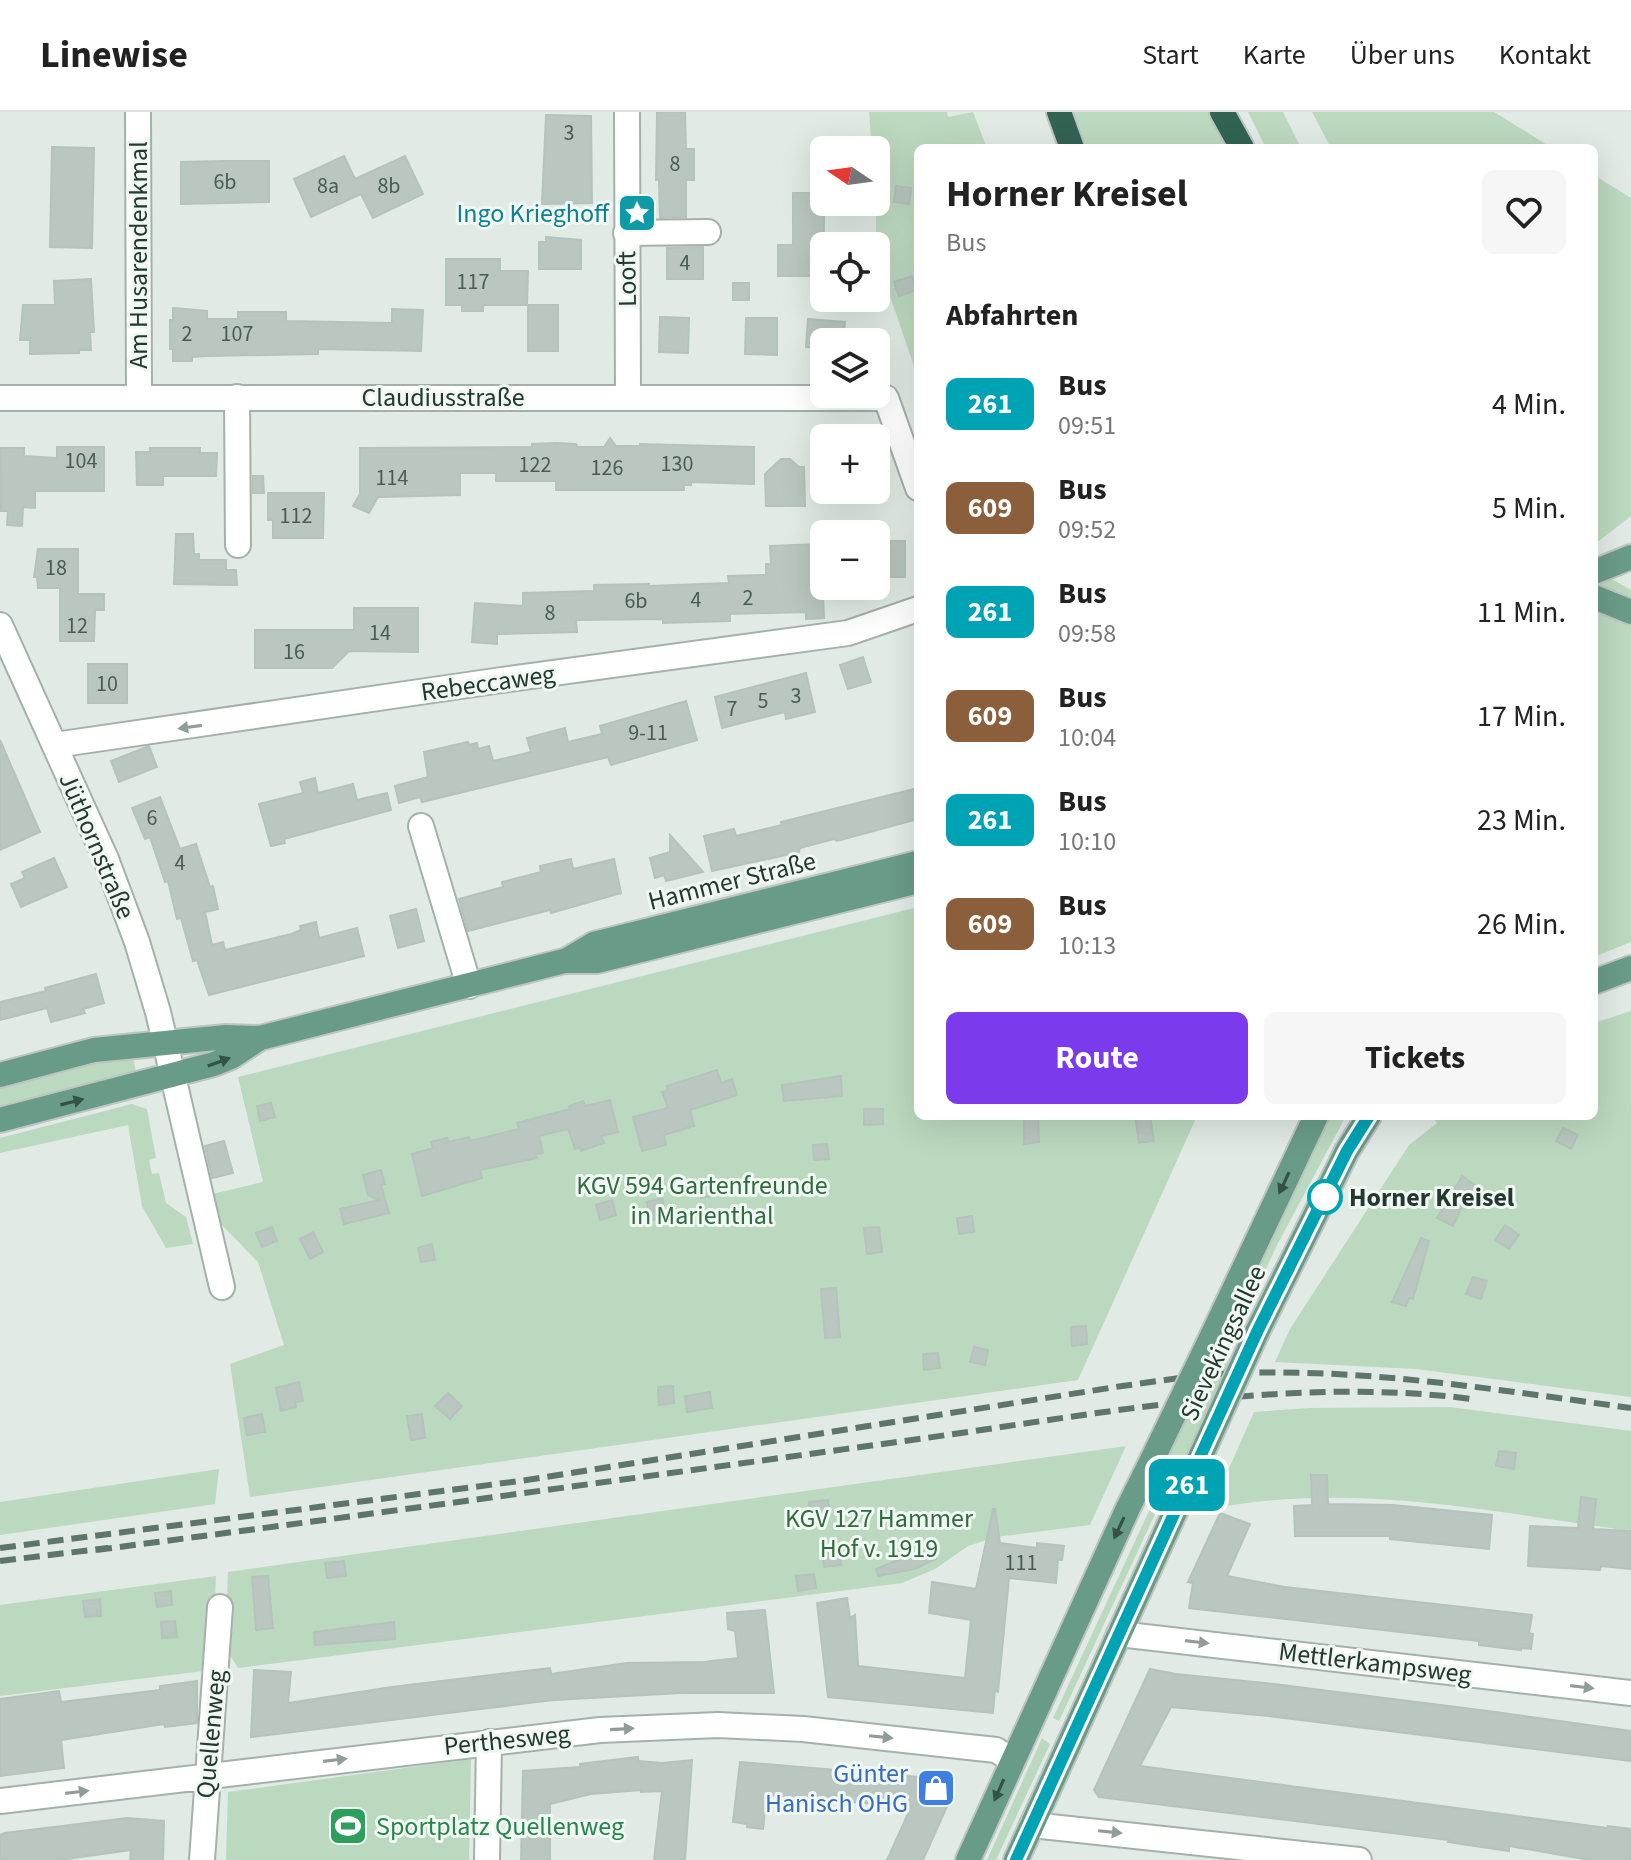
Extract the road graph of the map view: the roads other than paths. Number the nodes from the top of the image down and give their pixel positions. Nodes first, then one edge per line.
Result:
1 (138, 112) edge
2 (627, 112) edge
3 (1059, 112) edge
4 (1222, 112) edge
5 (1071, 144) edge
6 (1240, 144) edge
7 (708, 232) dead end
8 (626, 233) junction
9 (237, 397) junction
10 (0, 398) edge
11 (139, 398) junction
12 (628, 398) junction
13 (914, 477) edge
14 (238, 545) dead end
15 (1631, 557) edge
16 (1598, 570) edge
17 (1598, 599) edge
18 (914, 610) edge
19 (1631, 612) edge
20 (0, 625) edge
21 (55, 745) junction
22 (421, 826) dead end
23 (914, 864) edge
24 (914, 882) edge
25 (564, 961) junction
26 (1631, 968) edge
27 (1598, 980) edge
28 (469, 986) junction
29 (260, 1038) junction
30 (165, 1044) junction
31 (0, 1075) edge
32 (174, 1075) junction
33 (0, 1120) edge
34 (1314, 1120) edge
35 (1366, 1120) edge
36 (222, 1287) dead end
37 (220, 1607) dead end
38 (1119, 1634) junction
39 (1631, 1693) edge
40 (489, 1742) junction
41 (1013, 1761) junction
42 (207, 1775) junction
43 (0, 1801) edge
44 (1032, 1825) junction
45 (1214, 1852) edge
46 (202, 1860) edge
47 (487, 1860) edge
48 (968, 1860) edge
49 (1016, 1860) edge
50 (1359, 1860) edge

1 - 11 street, Am Husarendenkmal
2 - 8 street, Looft
3 - 5 highway
4 - 6 highway
7 - 8 street
8 - 12 street, Looft
9 - 11 street, Claudiusstraße
9 - 12 street, Claudiusstraße
9 - 14 street
10 - 11 street, Claudiusstraße
12 - 13 street, Claudiusstraße
15 - 16 main road
17 - 19 main road
18 -> 21 street, Rebeccaweg
20 - 21 street, Jüthornstraße
21 - 30 street, Jüthornstraße
22 - 28 street
23 - 25 main road, Hammer Straße
24 - 25 main road, Hammer Straße
25 - 28 main road, Hammer Straße
26 - 27 main road
28 - 29 main road, Hammer Straße
29 - 30 main road, Hammer Straße
32 -> 29 main road, Hammer Straße
30 - 31 main road, Hammer Straße
30 - 32 street, Jüthornstraße
33 -> 32 main road, Hammer Straße
32 - 36 street
34 -> 41 main road, Sievekingsallee, bridge
35 - 38 main road, Sievekingsallee, bridge
37 - 42 street, Quellenweg
38 -> 39 street, Mettlerkampsweg
38 - 44 main road, Sievekingsallee
40 -> 41 street, Perthesweg
42 -> 40 street, Perthesweg
40 - 47 street
41 -> 48 main road, Sievekingsallee
43 -> 42 street, Perthesweg
42 - 46 street, Quellenweg
44 -> 45 street
44 - 49 main road, Sievekingsallee
45 - 50 street

